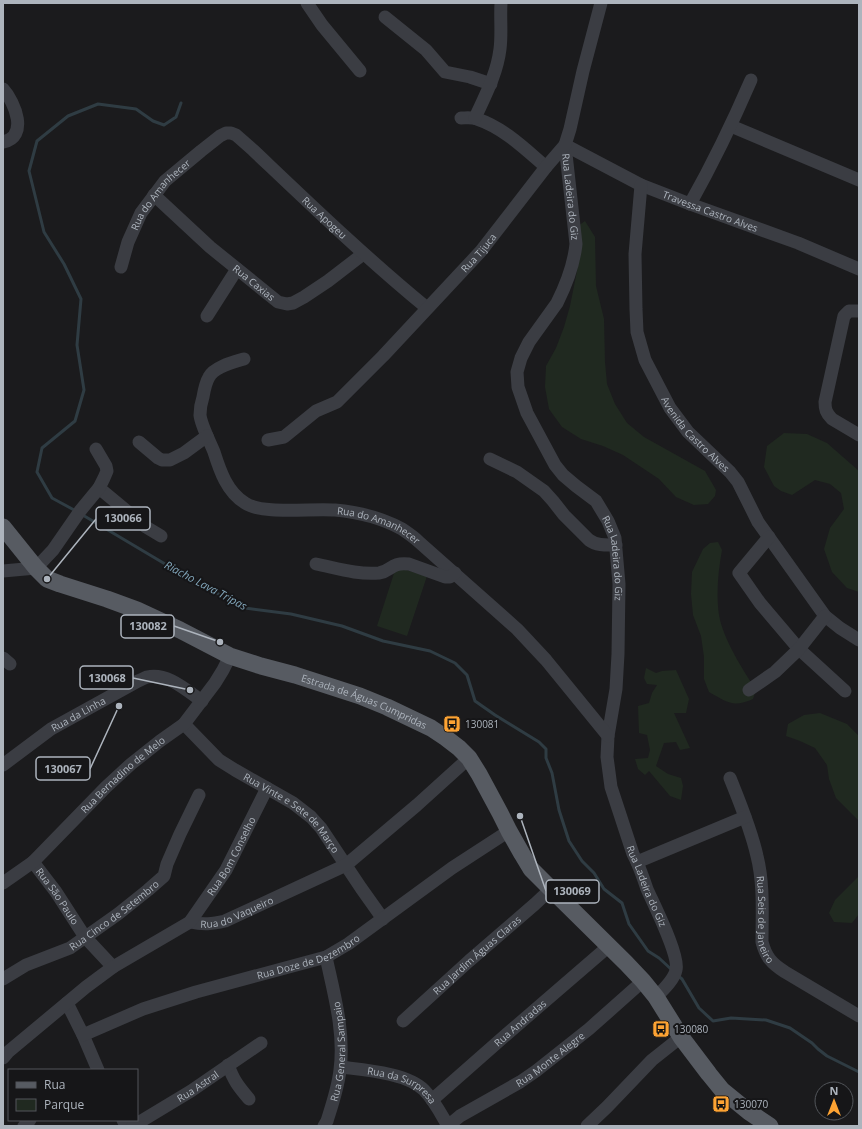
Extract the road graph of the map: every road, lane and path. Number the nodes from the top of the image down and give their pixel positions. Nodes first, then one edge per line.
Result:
1 (307, 3) edge
2 (501, 3) edge
3 (601, 3) edge
4 (385, 17) dead end
5 (360, 70) dead end
6 (751, 80) dead end
7 (491, 84) junction
8 (3, 89) edge
9 (461, 118) dead end
10 (475, 118) junction
11 (731, 126) junction
12 (220, 136) joint
13 (3, 142) edge
14 (565, 145) junction
15 (546, 167) junction
16 (859, 180) edge
17 (641, 185) junction
18 (154, 195) junction
19 (690, 204) junction
20 (363, 254) junction
21 (121, 267) dead end
22 (237, 269) junction
23 (859, 269) edge
24 (427, 308) junction
25 (859, 311) edge
26 (207, 316) dead end
27 (244, 359) dead end
28 (859, 435) edge
29 (208, 436) junction
30 (268, 440) dead end
31 (139, 442) dead end
32 (96, 449) dead end
33 (490, 459) dead end
34 (99, 488) junction
35 (3, 527) edge
36 (161, 536) dead end
37 (769, 537) junction
38 (616, 545) junction
39 (316, 564) dead end
40 (36, 568) junction
41 (3, 571) edge
42 (455, 573) junction
43 (826, 616) junction
44 (859, 640) edge
45 (799, 649) junction
46 (230, 656) junction
47 (749, 690) dead end
48 (845, 691) dead end
49 (202, 701) junction
50 (184, 724) junction
51 (608, 736) junction
52 (468, 758) junction
53 (3, 765) edge
54 (730, 778) dead end
55 (267, 788) junction
56 (199, 795) dead end
57 (745, 817) junction
58 (509, 831) junction
59 (33, 862) junction
60 (637, 862) junction
61 (346, 865) junction
62 (3, 883) edge
63 (551, 889) junction
64 (383, 919) junction
65 (190, 922) junction
66 (85, 937) junction
67 (609, 946) junction
68 (326, 957) junction
69 (112, 967) junction
70 (3, 979) edge
71 (643, 981) junction
72 (656, 997) junction
73 (67, 1003) junction
74 (859, 1016) edge
75 (403, 1021) dead end
76 (83, 1035) junction
77 (681, 1037) junction
78 (261, 1044) dead end
79 (3, 1058) edge
80 (228, 1065) junction
81 (341, 1067) junction
82 (98, 1069) edge
83 (249, 1099) dead end
84 (432, 1100) junction
85 (325, 1124) edge
86 (133, 1126) edge
87 (448, 1126) edge
88 (587, 1126) edge
89 (770, 1126) edge

1 - 5 street
2 - 7 street
3 - 14 street, Rua Tijuca
4 - 7 street
6 - 11 street
7 - 10 street
8 - 13 street
9 - 10 street
10 - 15 street
11 - 16 street
11 - 19 street
12 - 18 street, Rua do Amanhecer
12 - 20 street, Rua Apogeu
14 - 15 street, Rua Tijuca
14 - 17 street, Travessa Castro Alves
14 - 38 street, Rua Ladeira do Giz
15 - 24 street, Rua Tijuca
17 - 19 street, Travessa Castro Alves
17 - 37 street, Avenida Castro Alves
18 - 21 street, Rua do Amanhecer
18 - 22 street, Rua Caxias
19 - 23 street, Travessa Castro Alves
20 - 22 street, Rua Caxias
20 - 24 street, Rua Apogeu
22 - 26 street
24 - 30 street, Rua Tijuca
25 - 28 street
27 - 29 street, Rua do Amanhecer
29 - 31 street
29 - 42 street, Rua do Amanhecer
32 - 34 street
33 - 38 street
34 - 36 street
34 - 40 street
35 - 40 main road, Estrada de Águas Cumpridas
37 - 43 street, Avenida Castro Alves
37 - 45 street
38 - 51 street, Rua Ladeira do Giz
39 - 42 street
40 - 41 street
40 - 46 main road, Estrada de Águas Cumpridas
42 - 51 street, Rua do Amanhecer
43 - 44 street, Avenida Castro Alves
43 - 45 street
45 - 47 street
45 - 48 street
46 - 49 street, Rua Bernadino de Melo
46 - 52 main road, Estrada de Águas Cumpridas
49 - 50 street, Rua Bernadino de Melo
49 - 53 street, Rua da Linha
50 - 55 street, Rua Vinte e Sete de Março
50 - 59 street, Rua Bernadino de Melo
51 - 60 street, Rua Ladeira do Giz
52 - 58 main road, Estrada de Águas Cumpridas
52 - 61 street, Rua do Vaqueiro
54 - 57 street, Rua Seis de Janeiro
55 - 61 street, Rua Vinte e Sete de Março
55 - 65 street, Rua Bom Conselho
56 - 66 street, Rua Cinco de Setembro
57 - 60 street
57 - 74 street, Rua Seis de Janeiro
58 - 63 main road, Estrada de Águas Cumpridas
58 - 64 street, Rua Doze de Dezembro
59 - 62 street, Rua Bernadino de Melo
59 - 66 street, Rua São Paulo
60 - 72 street, Rua Ladeira do Giz
61 - 64 street, Rua Vinte e Sete de Março
61 - 65 street, Rua do Vaqueiro
63 - 67 main road, Estrada de Águas Cumpridas
63 - 75 street, Rua Jardim Águas Claras
64 - 68 street, Rua Doze de Dezembro
65 - 69 street, Rua do Vaqueiro
66 - 69 street, Rua São Paulo
66 - 70 street, Rua Cinco de Setembro
67 - 71 main road, Estrada de Águas Cumpridas
67 - 84 street, Rua Andradas
68 - 76 street, Rua Doze de Dezembro
68 - 81 street, Rua General Sampaio
69 - 73 street, Rua do Vaqueiro
71 - 72 main road, Estrada de Águas Cumpridas
71 - 87 street, Rua Monte Alegre
72 - 77 main road, Estrada de Águas Cumpridas
73 - 76 street
73 - 79 street, Rua do Vaqueiro
76 - 82 street
77 - 88 street
77 - 89 main road, Estrada de Águas Cumpridas
78 - 80 street, Rua Astral
80 - 83 street
80 - 86 street, Rua Astral
81 - 84 street, Rua da Surpresa
81 - 85 street, Rua General Sampaio
84 - 87 street, Rua da Surpresa

